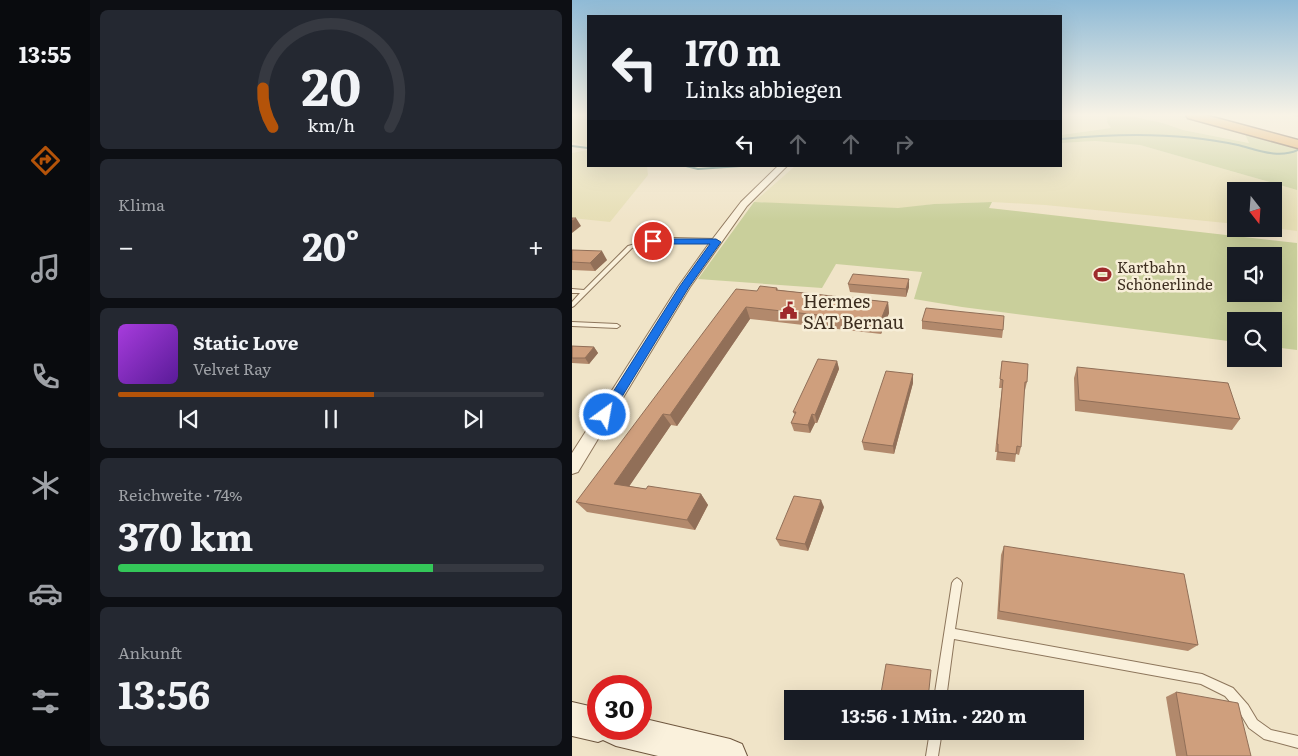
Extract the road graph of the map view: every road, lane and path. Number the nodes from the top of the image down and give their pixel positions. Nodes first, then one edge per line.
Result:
1 (782, 167) edge
2 (716, 242) junction
3 (572, 291) edge
4 (585, 292) junction
5 (572, 305) edge
6 (572, 324) edge
7 (617, 326) dead end
8 (572, 467) edge
9 (957, 583) dead end
10 (949, 633) junction
11 (941, 690) edge
12 (572, 719) edge
13 (587, 722) edge
14 (652, 738) edge
15 (935, 740) edge
16 (1298, 742) edge
17 (730, 756) edge
18 (932, 756) edge

1 - 2 street
2 - 4 lane
2 - 8 street
3 - 4 lane
4 - 5 lane
6 - 7 lane
9 - 10 lane
10 - 11 lane
10 - 16 lane
12 - 13 main road
14 - 17 main road
15 - 18 lane

